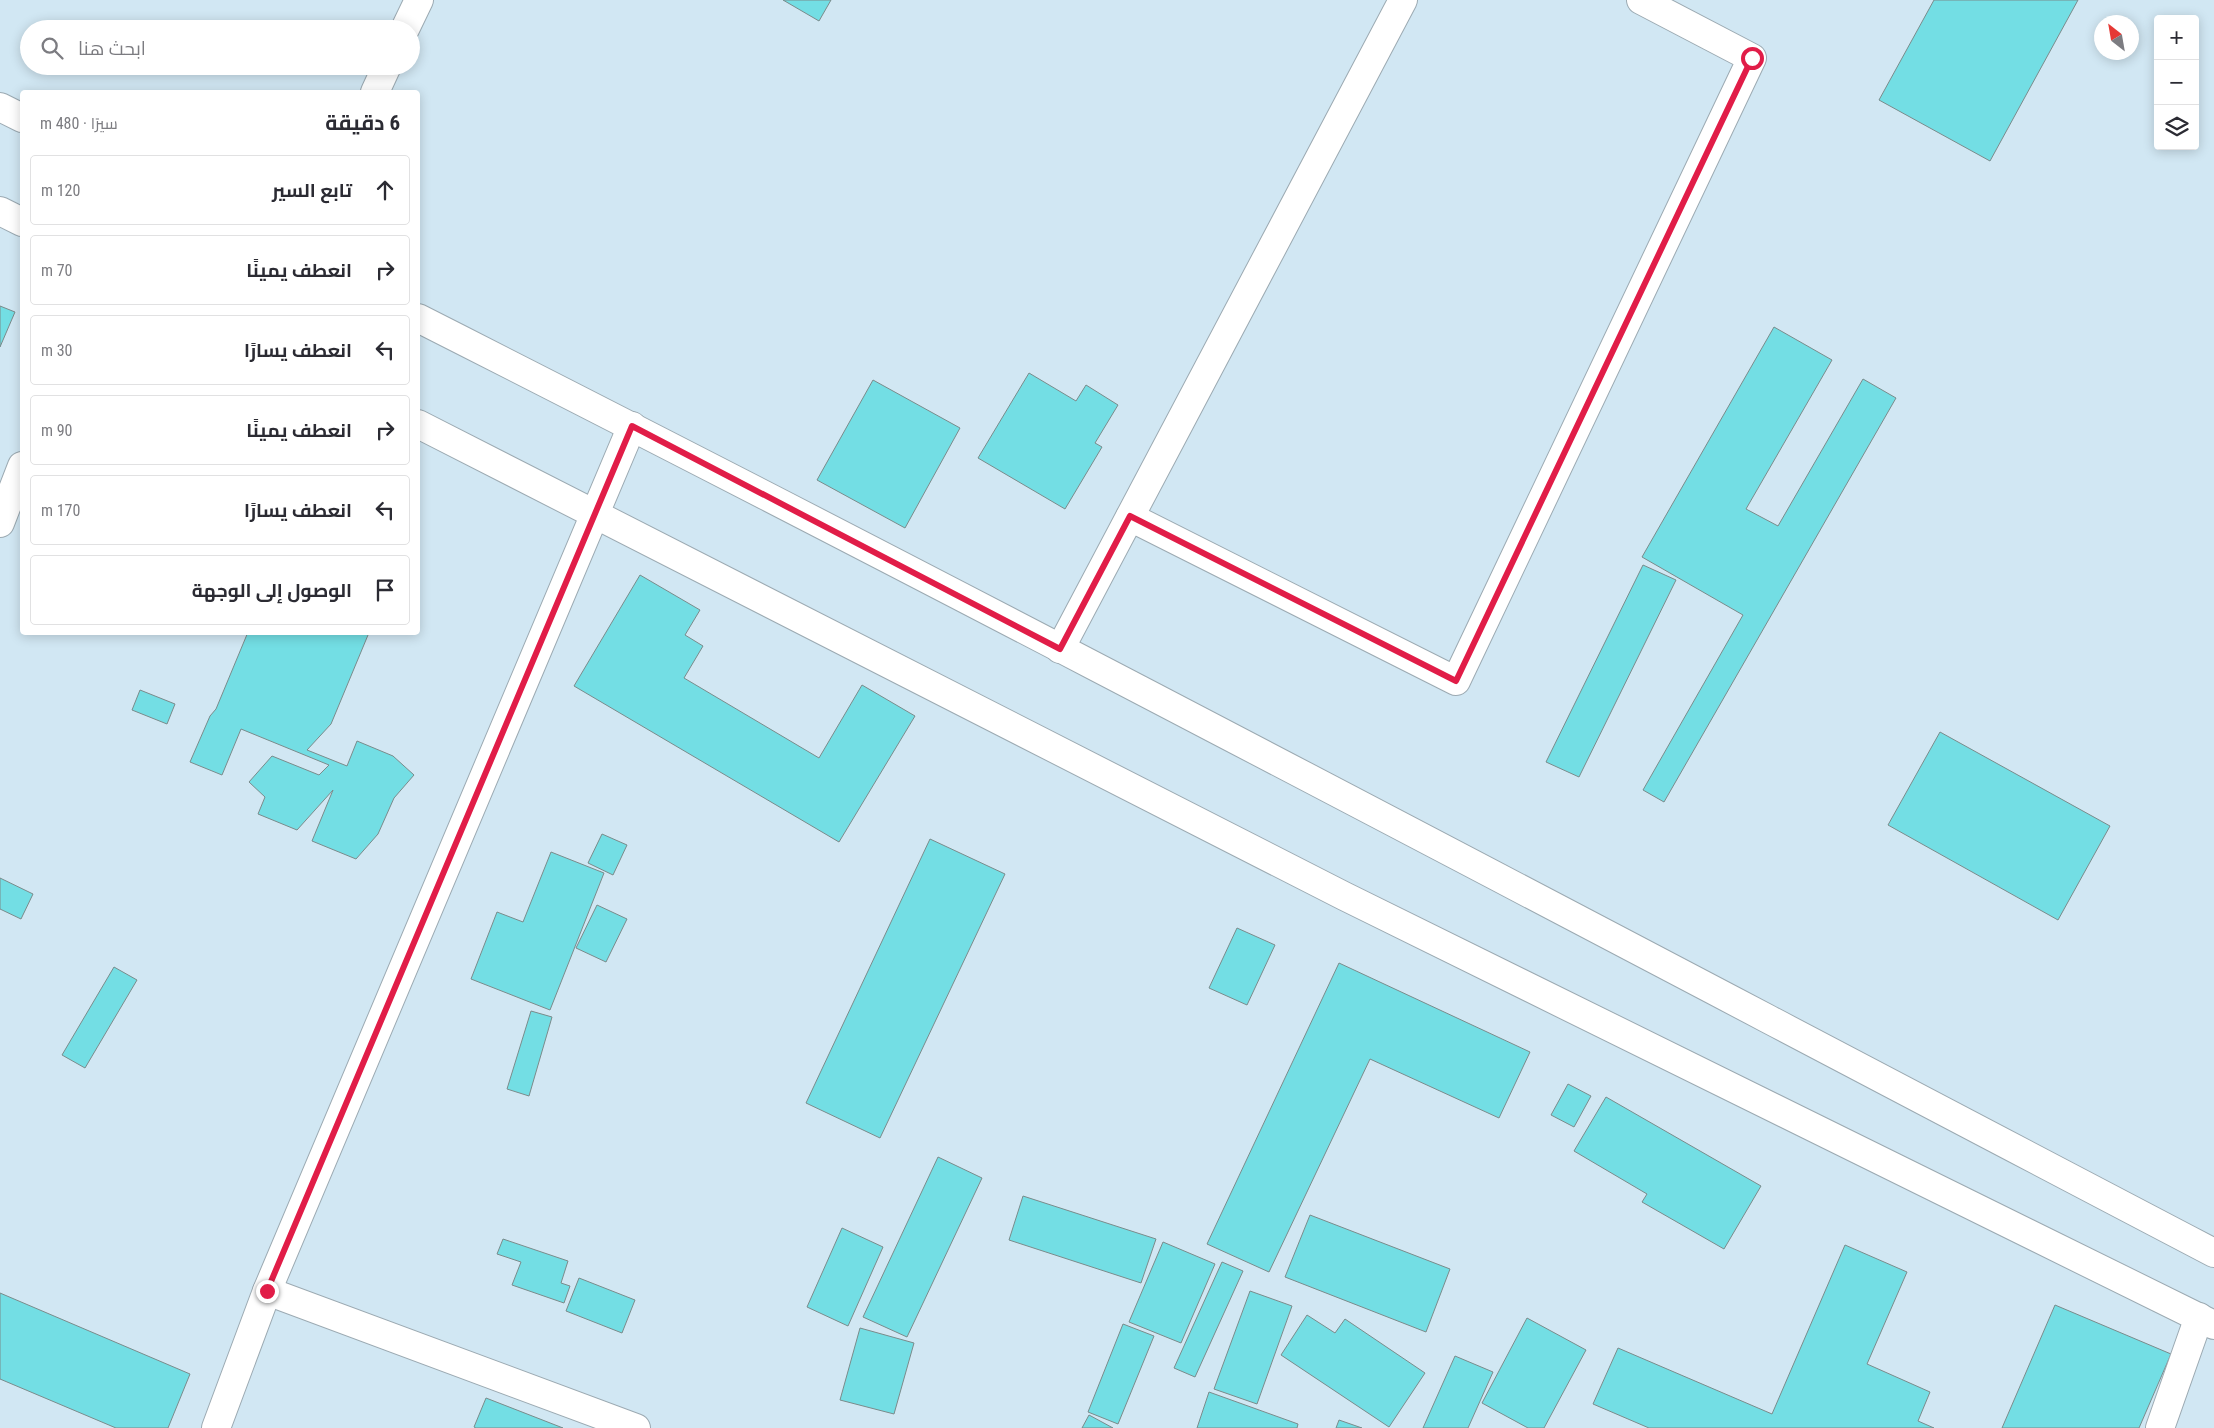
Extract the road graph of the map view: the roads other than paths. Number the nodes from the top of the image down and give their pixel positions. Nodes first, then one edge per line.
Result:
1 (419, 0) edge
2 (1403, 0) edge
3 (1640, 0) edge
4 (410, 20) edge
5 (383, 75) edge
6 (376, 90) edge
7 (0, 107) edge
8 (20, 117) edge
9 (0, 211) edge
10 (20, 221) edge
11 (420, 319) edge
12 (420, 425) edge
13 (632, 426) junction
14 (20, 471) edge
15 (594, 514) junction
16 (1130, 516) junction
17 (0, 523) edge
18 (1060, 649) junction
19 (2214, 1253) edge
20 (267, 1291) junction
21 (2206, 1321) edge
22 (216, 1428) edge
23 (636, 1428) edge
24 (2160, 1428) edge

1 - 4 street
2 - 16 street
3 - 16 street
5 - 6 street
7 - 8 street
9 - 10 street
11 - 13 street
12 - 15 street
13 - 15 street
13 - 18 street
14 - 17 street
15 - 20 street
15 - 21 street
16 - 18 street
18 - 19 street
20 - 22 street
20 - 23 street
21 - 24 street

